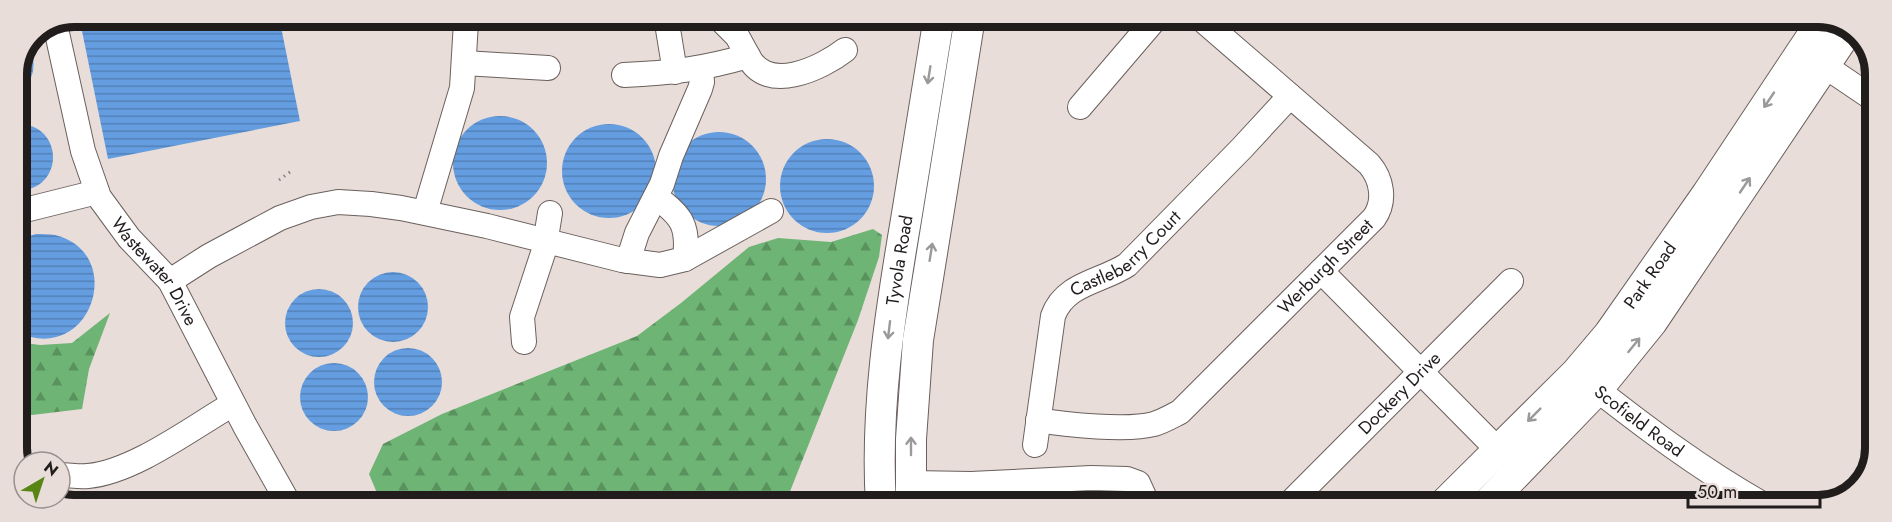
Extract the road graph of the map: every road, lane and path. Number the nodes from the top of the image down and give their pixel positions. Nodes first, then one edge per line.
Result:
1 (466, 27) edge
2 (668, 27) edge
3 (728, 27) edge
4 (937, 27) edge
5 (968, 27) edge
6 (1148, 27) edge
7 (1210, 27) edge
8 (1821, 28) edge
9 (56, 31) edge
10 (1843, 35) edge
11 (845, 50) dead end
12 (748, 56) junction
13 (1813, 59) junction
14 (464, 63) junction
15 (548, 68) dead end
16 (701, 69) junction
17 (675, 72) junction
18 (624, 75) dead end
19 (1865, 93) edge
20 (1290, 96) junction
21 (1080, 107) dead end
22 (290, 172) dead end
23 (279, 180) dead end
24 (97, 192) junction
25 (656, 197) junction
26 (27, 210) edge
27 (771, 211) dead end
28 (425, 212) junction
29 (550, 213) dead end
30 (546, 241) junction
31 (685, 259) junction
32 (628, 261) junction
33 (1321, 271) junction
34 (170, 281) junction
35 (1511, 281) dead end
36 (524, 342) dead end
37 (1421, 372) junction
38 (1586, 382) junction
39 (233, 404) junction
40 (1038, 420) junction
41 (1035, 445) dead end
42 (1498, 450) junction
43 (72, 475) edge
44 (911, 494) edge
45 (284, 495) edge
46 (881, 495) edge
47 (1144, 495) edge
48 (1298, 495) edge
49 (1453, 495) edge
50 (1494, 495) edge
51 (1746, 495) edge

1 - 14 street
2 - 17 street
3 - 12 street
4 -> 46 main road, Tyvola Road
44 -> 5 main road, Tyvola Road
6 - 21 street
7 - 20 street, Werburgh Street
8 - 13 main road, Park Road
9 - 24 street, Wastewater Drive
10 - 13 main road, Park Road
11 - 12 street
12 - 16 street
13 - 19 street
13 - 38 main road, Park Road
14 - 15 street
14 - 28 street
16 - 17 street
16 - 25 street
17 - 18 street
20 - 33 street, Werburgh Street
20 - 40 street, Castleberry Court
22 - 23 path
24 - 26 street
24 - 34 street, Wastewater Drive
25 - 31 street
25 - 32 street
27 - 31 street
28 - 30 street
28 - 34 street
29 - 30 street
30 - 32 street
30 - 36 street
31 - 32 street
33 - 37 street
33 - 40 street, Werburgh Street
34 - 39 street, Wastewater Drive
35 - 37 street, Dockery Drive
37 - 42 street
37 - 48 street, Dockery Drive
38 -> 42 main road, Park Road
38 - 50 main road, Park Road
38 - 51 street, Scofield Road
39 - 43 street
39 - 45 street, Wastewater Drive
40 - 41 street, Castleberry Court
42 - 49 main road, Park Road
44 - 47 street

